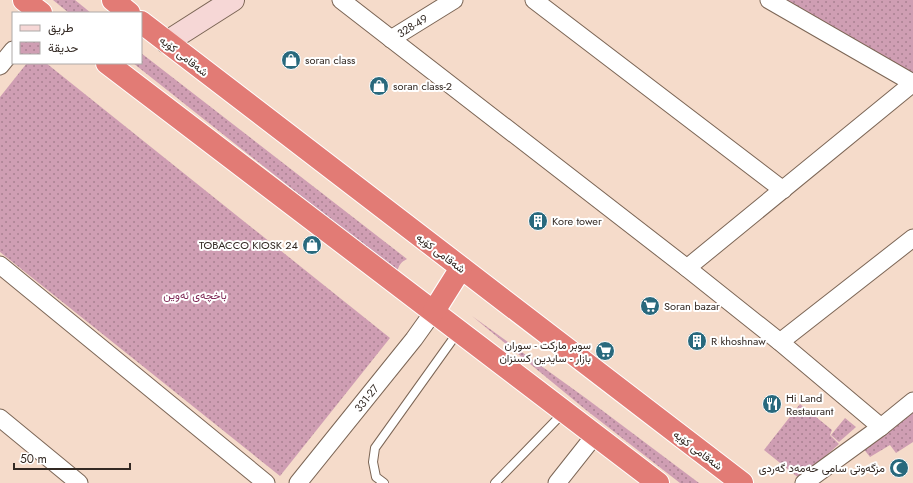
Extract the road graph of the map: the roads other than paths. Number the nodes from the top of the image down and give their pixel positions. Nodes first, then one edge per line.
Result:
1 (24, 0) edge
2 (113, 0) edge
3 (232, 0) edge
4 (340, 0) edge
5 (454, 0) edge
6 (534, 0) edge
7 (769, 0) edge
8 (40, 12) edge
9 (128, 12) edge
10 (142, 23) edge
11 (391, 39) junction
12 (167, 42) junction
13 (12, 51) edge
14 (108, 64) edge
15 (0, 66) edge
16 (913, 83) edge
17 (783, 190) junction
18 (913, 238) edge
19 (0, 265) edge
20 (461, 268) junction
21 (687, 268) junction
22 (434, 311) junction
23 (459, 331) junction
24 (780, 342) junction
25 (913, 401) edge
26 (565, 412) junction
27 (0, 418) edge
28 (881, 427) junction
29 (595, 435) junction
30 (80, 483) edge
31 (266, 483) edge
32 (298, 483) edge
33 (384, 483) edge
34 (495, 483) edge
35 (557, 483) edge
36 (658, 483) edge
37 (742, 483) edge
38 (804, 483) edge

1 - 8 highway
2 - 9 highway
3 - 12 street
4 - 11 street
5 - 11 street, 328-49
6 - 17 street
7 - 16 street
10 - 12 highway, شەقامی کۆیە
11 - 21 street
12 - 20 highway, شەقامی کۆیە
13 - 15 street
14 - 22 highway
16 - 17 street
17 - 21 street
18 - 24 street
19 - 31 street
20 - 22 highway
20 - 37 highway, شەقامی کۆیە
21 - 24 street
22 - 23 highway
22 - 32 street, 331-27
23 - 26 highway
23 - 33 lane
24 - 28 street
25 - 28 street
26 - 29 highway
26 - 34 lane
27 - 30 street
28 - 38 street
29 - 35 street
29 - 36 highway

